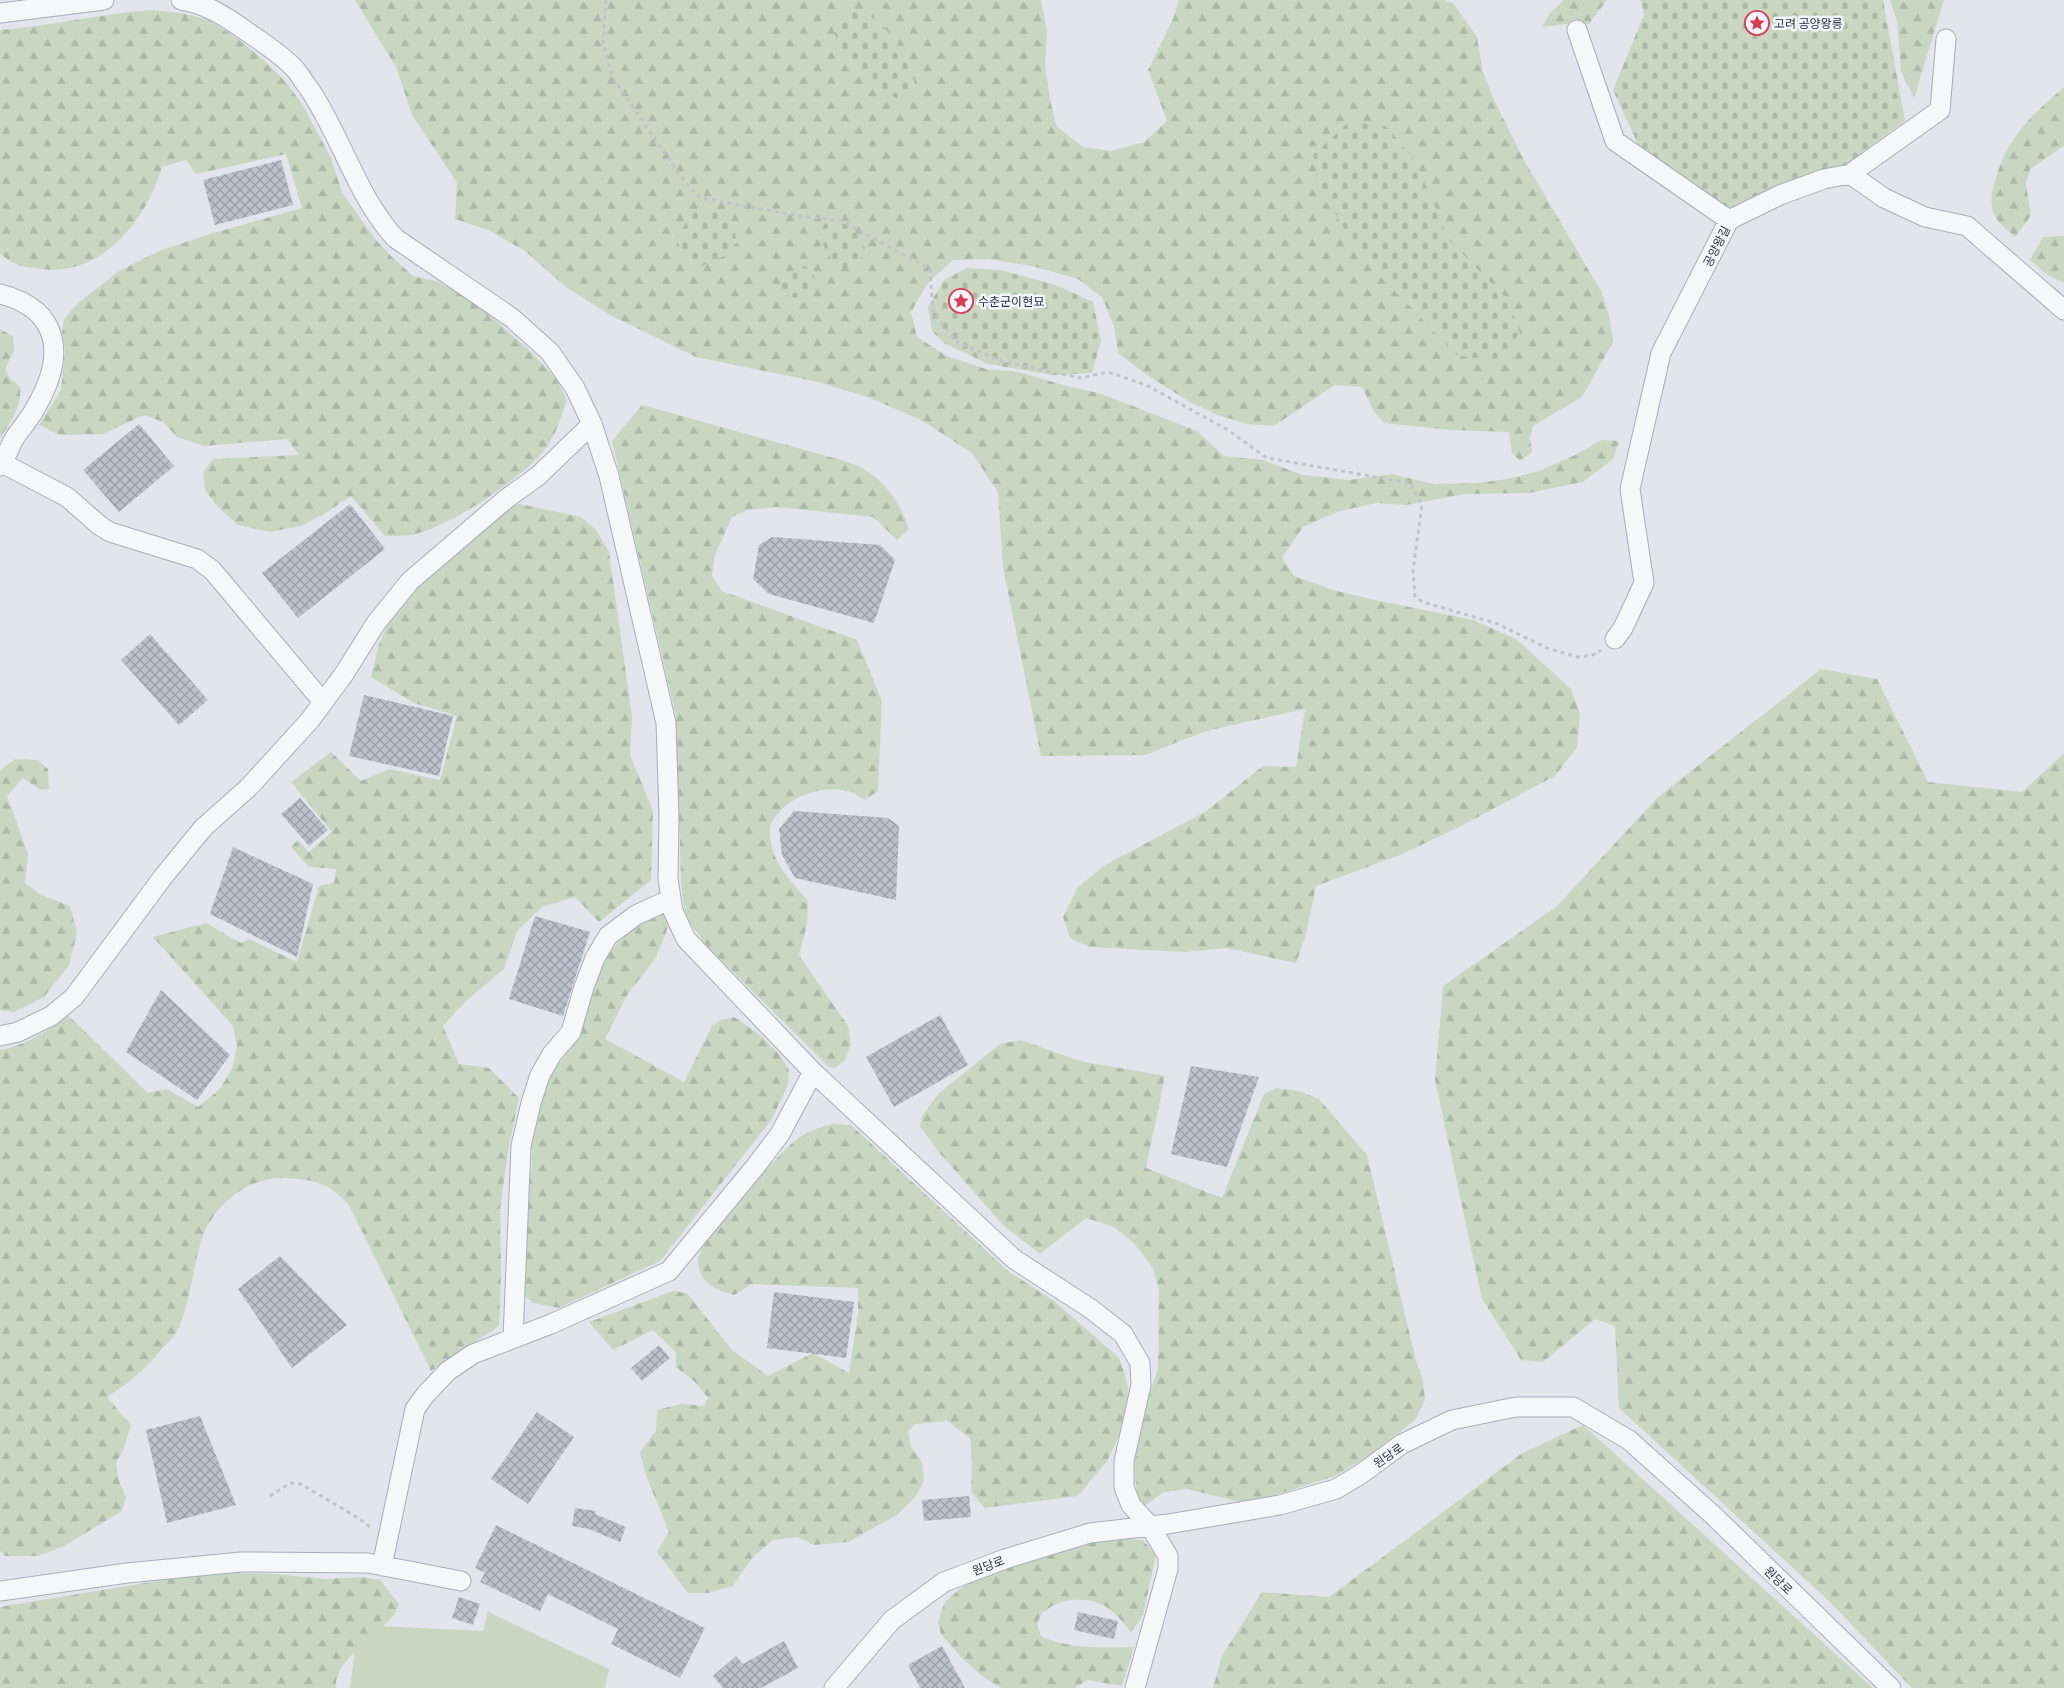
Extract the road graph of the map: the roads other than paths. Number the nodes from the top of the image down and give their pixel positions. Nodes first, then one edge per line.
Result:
1 (104, 0) edge
2 (181, 0) edge
3 (0, 13) edge
4 (1577, 30) dead end
5 (1946, 39) dead end
6 (1850, 174) junction
7 (1729, 220) junction
8 (0, 294) edge
9 (2064, 310) edge
10 (592, 424) junction
11 (1, 464) edge
12 (1615, 639) road end
13 (323, 702) junction
14 (671, 900) junction
15 (0, 1036) edge
16 (813, 1072) junction
17 (513, 1338) junction
18 (1150, 1526) junction
19 (382, 1566) junction
20 (461, 1581) dead end
21 (0, 1591) edge
22 (834, 1688) edge
23 (1135, 1688) edge
24 (1891, 1688) edge

1 - 3 street
2 - 10 street
4 - 7 street
5 - 6 street
6 - 7 street, 공양왕길
6 - 9 street
7 - 12 street, 공양왕길
8 - 11 street
10 - 13 street
10 - 14 street
11 - 13 street
13 - 15 street
14 - 16 street
14 - 17 street
16 - 17 street
16 - 18 street
17 - 19 street
18 - 22 street, 원당로
18 - 23 street
18 - 24 street, 원당로
19 - 20 street
19 - 21 street

